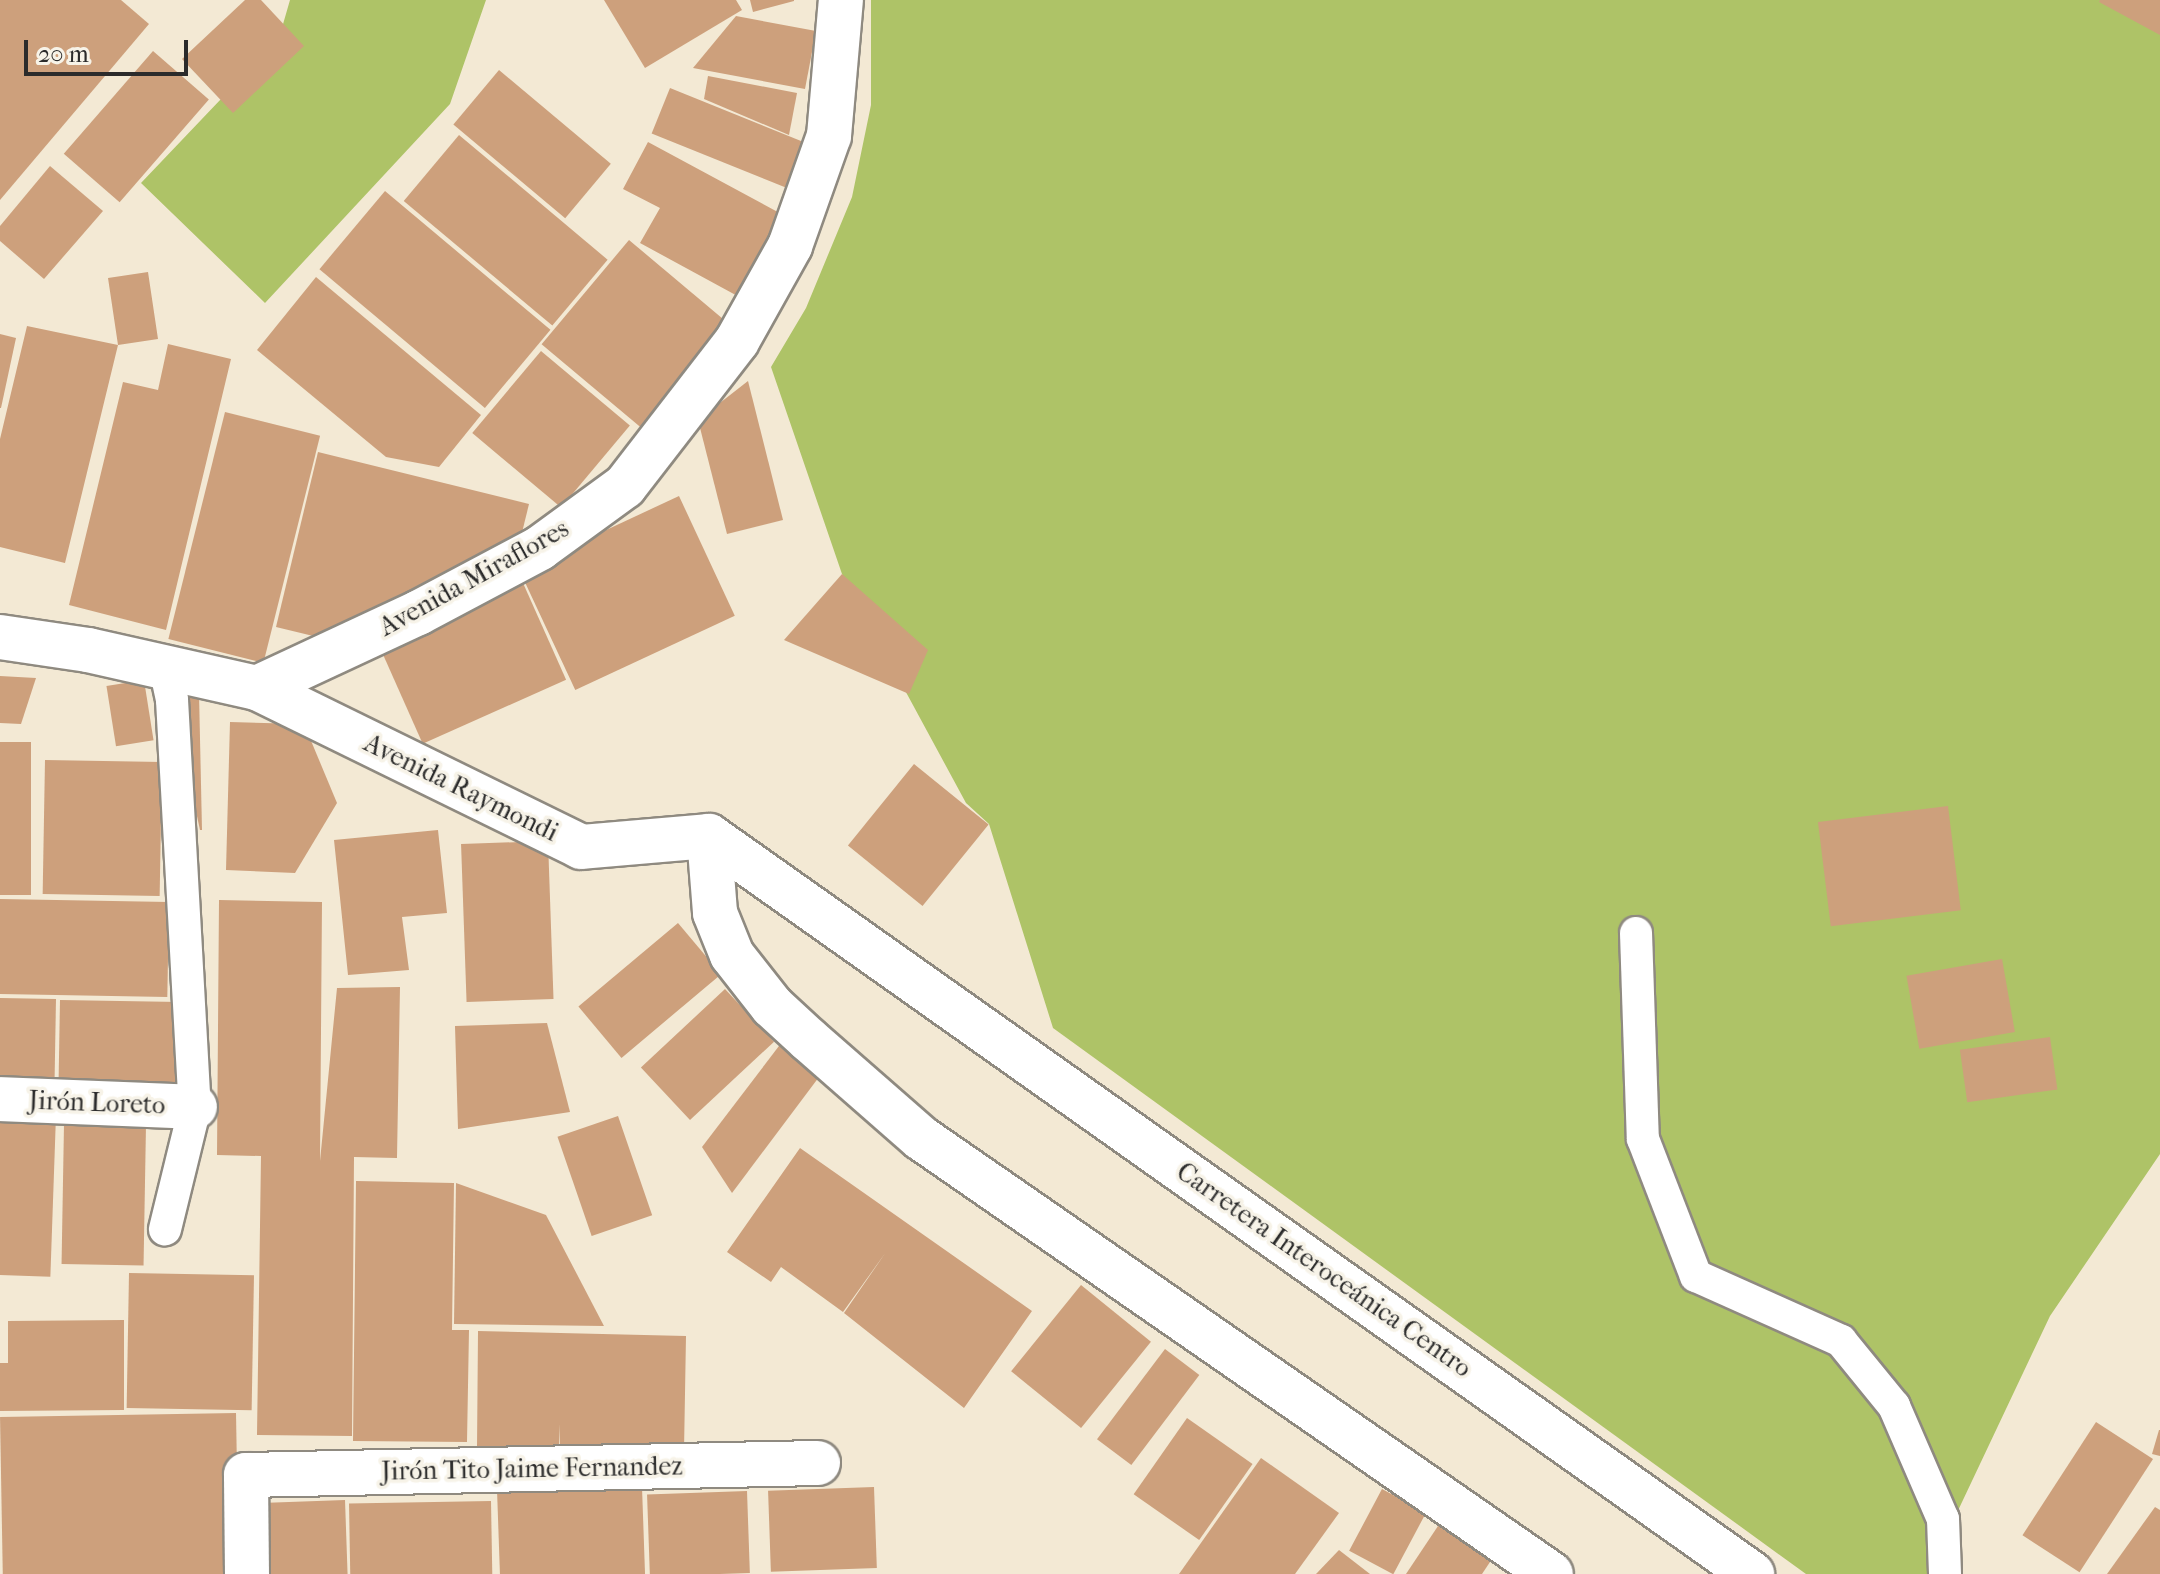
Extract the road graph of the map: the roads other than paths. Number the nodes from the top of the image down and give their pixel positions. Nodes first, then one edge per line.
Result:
1 (841, 0) edge
2 (0, 637) edge
3 (165, 667) junction
4 (257, 688) junction
5 (709, 836) junction
6 (1636, 933) dead end
7 (0, 1099) edge
8 (195, 1107) junction
9 (165, 1229) dead end
10 (818, 1463) dead end
11 (247, 1574) edge
12 (1551, 1574) edge
13 (1752, 1574) edge
14 (1945, 1574) edge

1 - 4 main road, Avenida Miraflores
2 - 3 main road, Avenida Raymondi
3 - 4 main road, Avenida Raymondi
3 - 8 lane
4 - 5 main road, Avenida Raymondi
5 - 12 main road
5 - 13 main road, Carretera Interoceánica Centro
6 - 14 lane
7 - 8 main road, Jirón Loreto
8 - 9 lane
10 - 11 main road, Jirón Tito Jaime Fernandez

